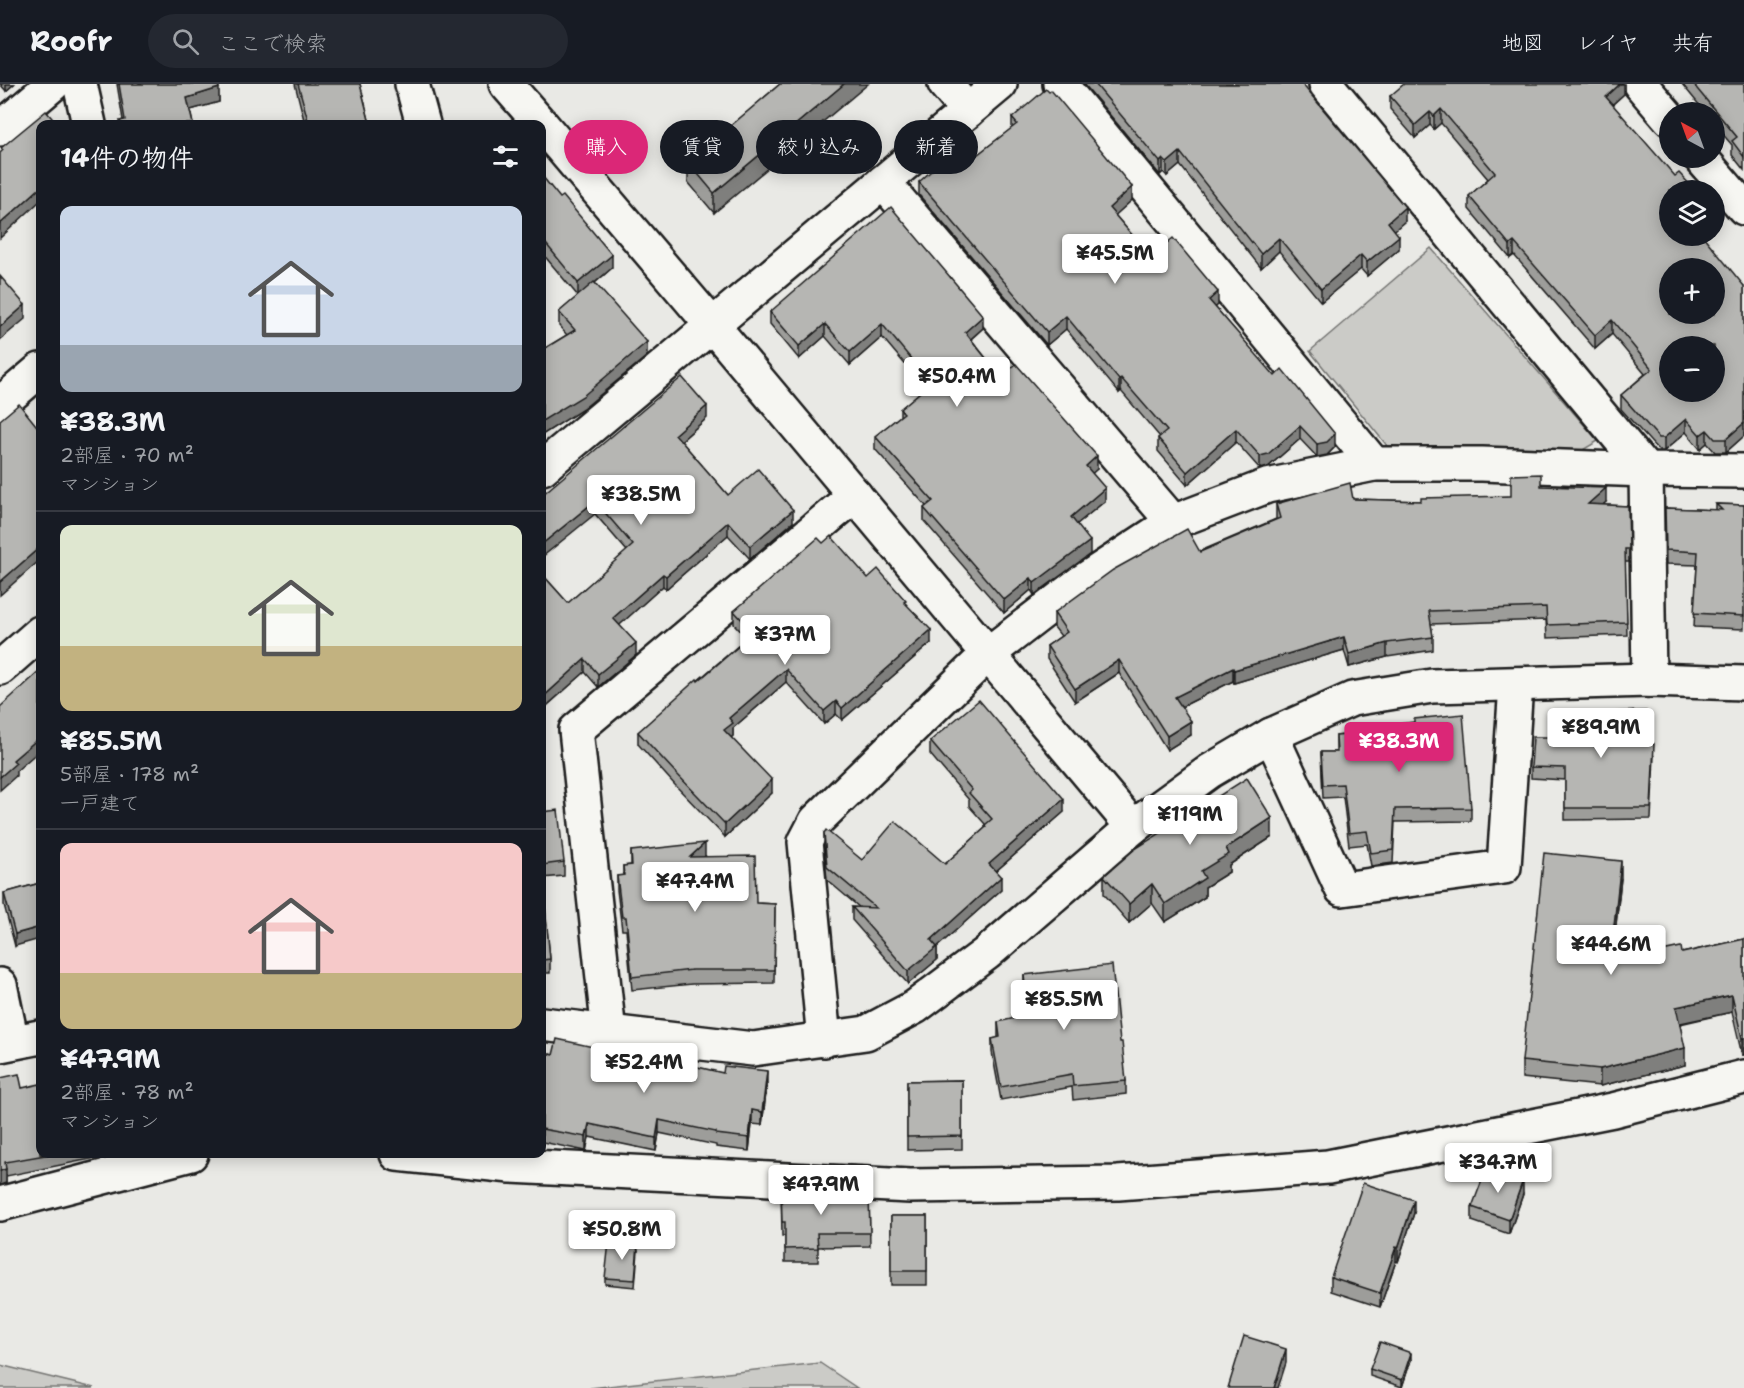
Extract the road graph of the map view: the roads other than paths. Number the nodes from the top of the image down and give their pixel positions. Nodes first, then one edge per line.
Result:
1 (53, 84) edge
2 (80, 84) edge
3 (412, 84) edge
4 (506, 84) edge
5 (945, 84) edge
6 (1000, 84) edge
7 (1060, 84) edge
8 (1327, 84) edge
9 (1640, 84) edge
10 (1659, 106) edge
11 (968, 111) junction
12 (88, 120) edge
13 (422, 120) edge
14 (537, 120) edge
15 (0, 129) edge
16 (546, 131) edge
17 (1710, 168) edge
18 (883, 182) junction
19 (1744, 208) edge
20 (712, 325) junction
21 (36, 373) edge
22 (0, 404) edge
23 (1374, 464) junction
24 (546, 465) edge
25 (1646, 470) junction
26 (1744, 471) edge
27 (855, 495) junction
28 (1173, 522) junction
29 (36, 636) edge
30 (988, 654) junction
31 (0, 668) edge
32 (1649, 680) junction
33 (1744, 683) edge
34 (1516, 684) junction
35 (1271, 735) junction
36 (1133, 827) junction
37 (0, 985) edge
38 (546, 1025) edge
39 (609, 1033) junction
40 (824, 1040) junction
41 (17, 1041) edge
42 (1744, 1077) edge
43 (175, 1158) edge
44 (435, 1158) edge
45 (0, 1204) edge

1 - 15 street
2 - 12 street
3 - 13 street
4 - 14 street
5 - 11 street
6 - 11 street
7 - 23 street
8 - 25 street
9 - 10 street
11 - 18 street
16 - 20 street
17 - 19 street
18 - 20 street
18 - 28 street
20 - 24 street
20 - 27 street
21 - 22 street
23 - 25 street
23 - 28 street
25 - 26 street
25 - 32 street
27 - 30 street
27 - 39 street
28 - 30 street
29 - 31 street
30 - 36 street
30 - 40 street
32 - 33 street
32 - 34 street
34 - 35 street
34 - 35 street
35 - 36 street
36 - 40 street
37 - 41 street
38 - 39 street
39 - 40 street
42 - 44 street
43 - 45 street

